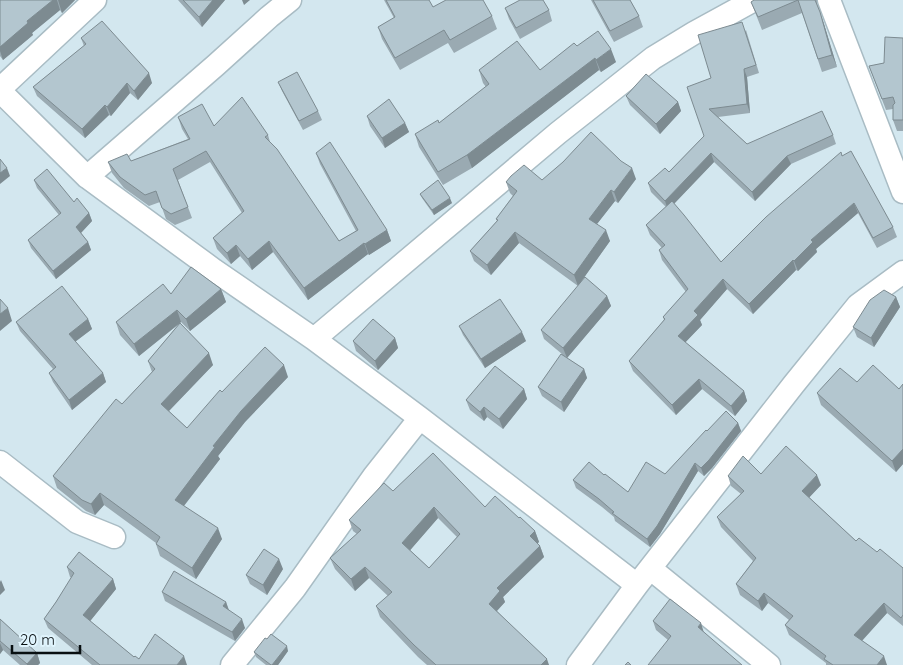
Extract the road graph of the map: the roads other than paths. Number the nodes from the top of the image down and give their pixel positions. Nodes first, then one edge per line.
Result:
1 (95, 0) edge
2 (290, 0) edge
3 (754, 0) edge
4 (829, 0) edge
5 (0, 90) edge
6 (87, 176) junction
7 (903, 192) edge
8 (903, 272) edge
9 (314, 339) junction
10 (420, 418) junction
11 (0, 462) edge
12 (114, 537) dead end
13 (644, 577) junction
14 (232, 665) edge
15 (578, 665) edge
16 (769, 665) edge

1 - 5 street
2 - 6 street
3 - 9 street
4 - 7 street
5 - 6 street
6 - 9 street
8 - 13 street
9 - 10 street
10 - 13 street
10 - 14 street
11 - 12 street
13 - 15 street
13 - 16 street

